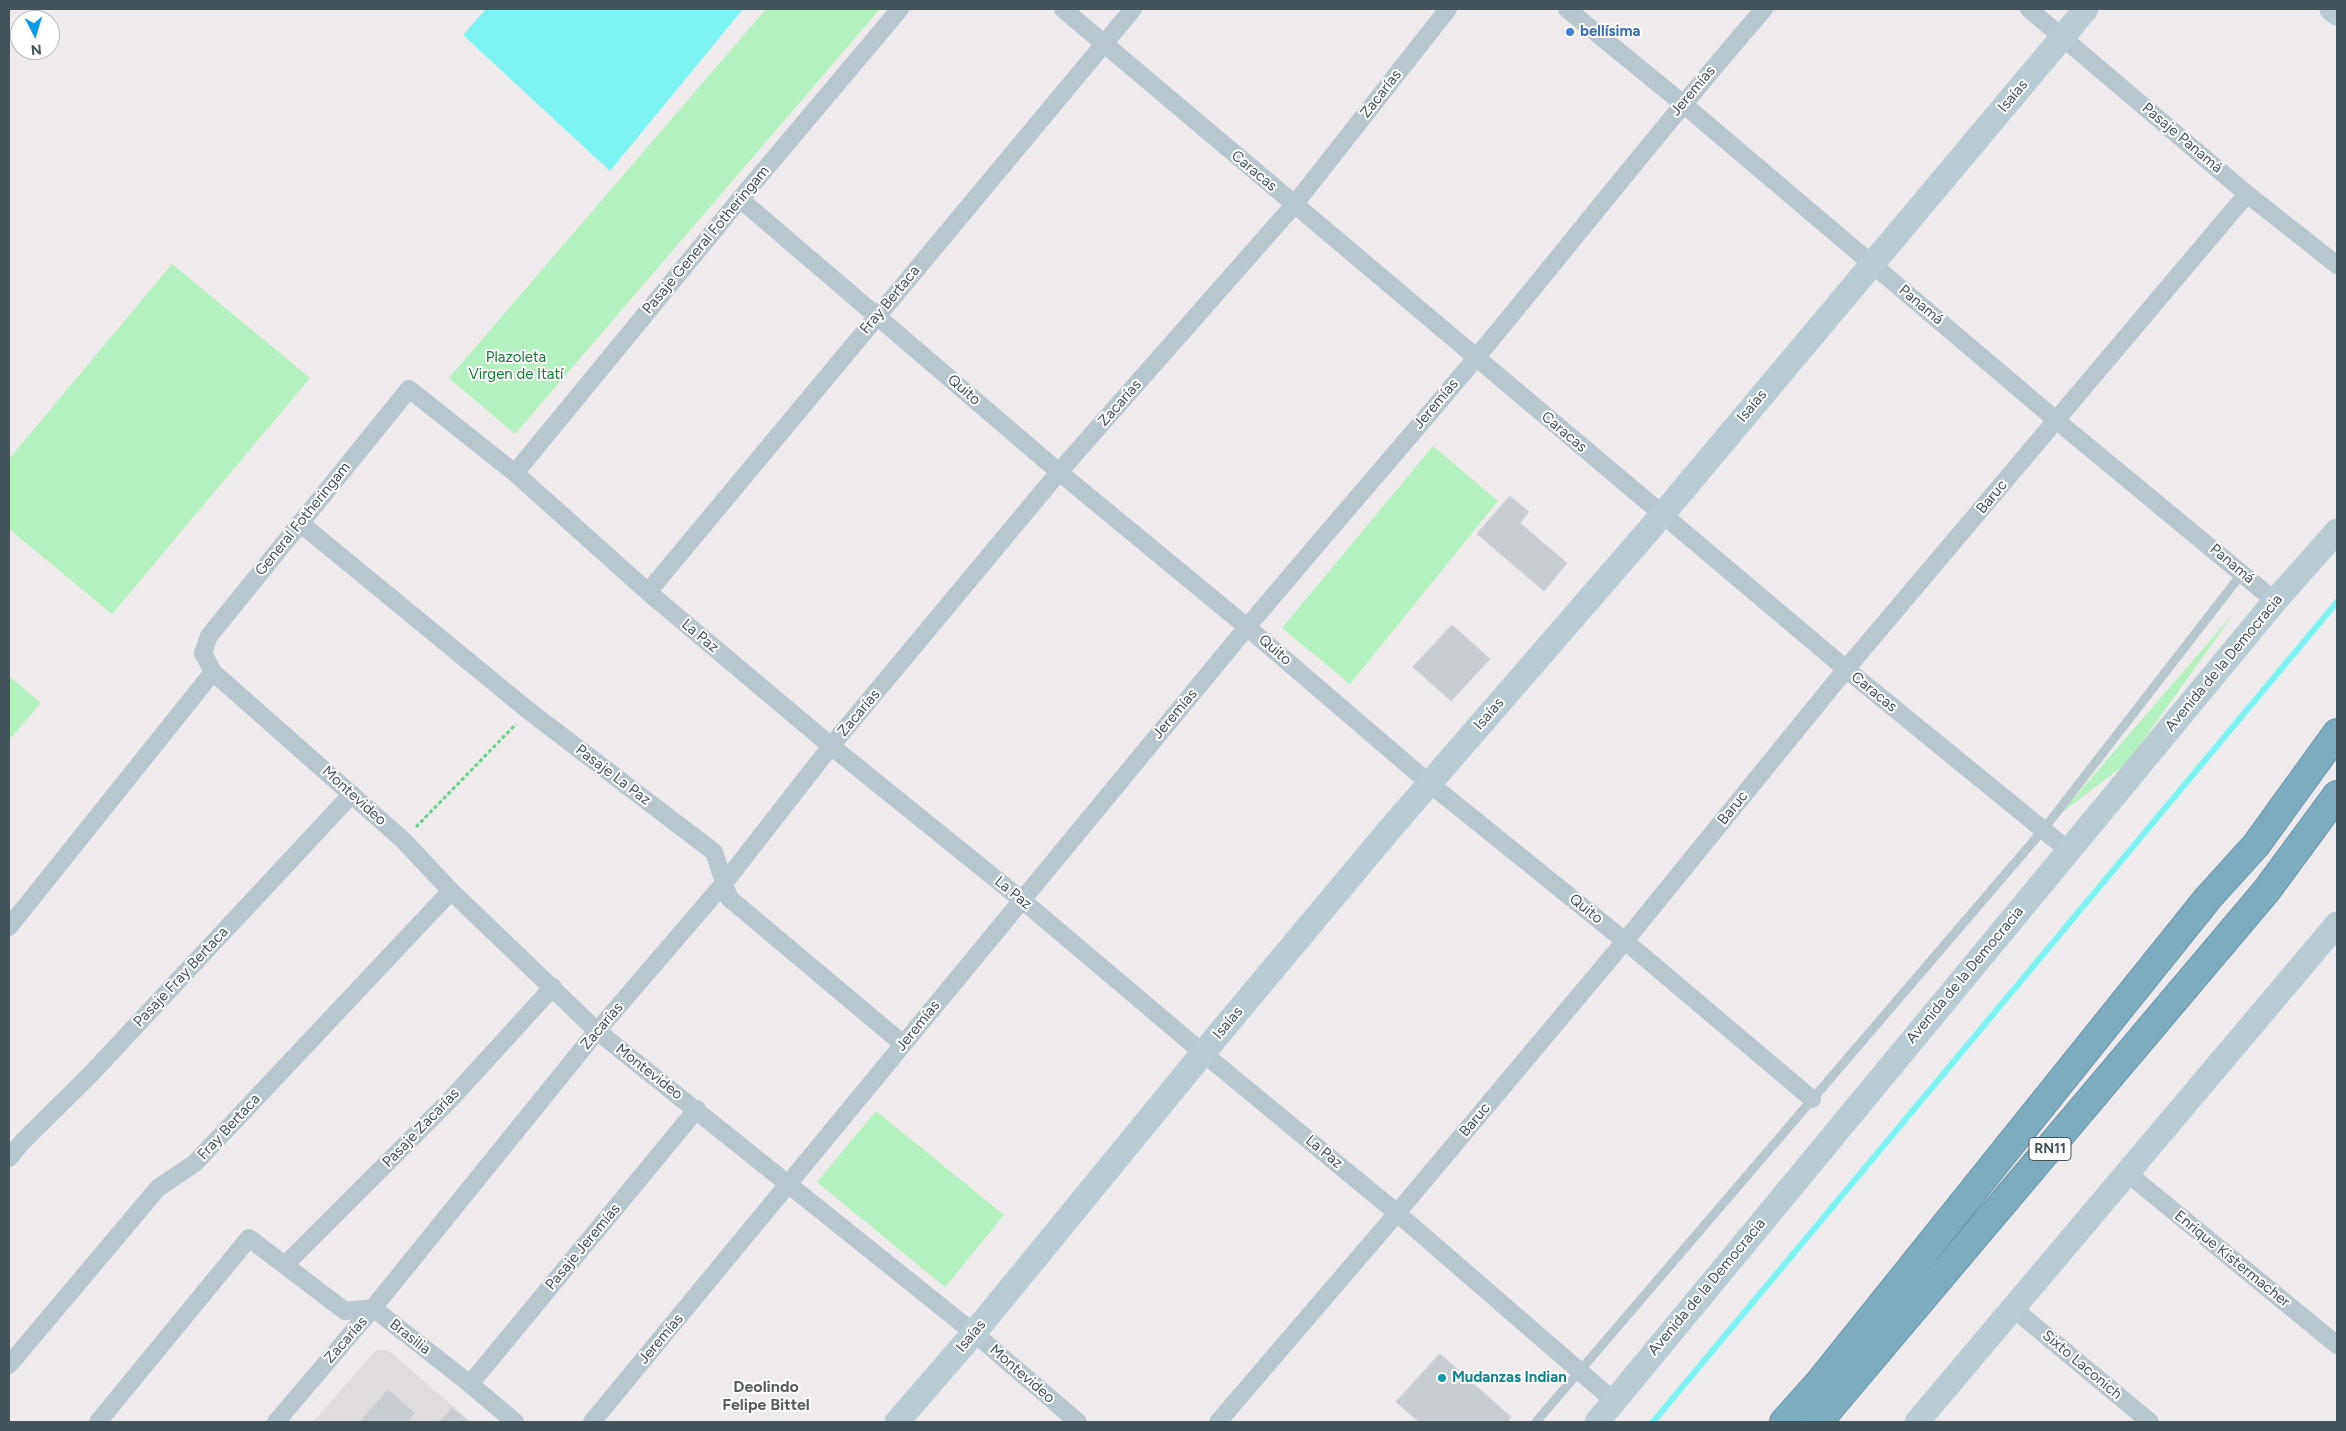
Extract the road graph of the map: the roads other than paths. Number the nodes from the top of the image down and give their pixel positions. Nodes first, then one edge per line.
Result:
1 (900, 9) edge
2 (1064, 9) edge
3 (1132, 9) edge
4 (1448, 9) edge
5 (1567, 9) edge
6 (1764, 9) edge
7 (2029, 9) edge
8 (2086, 9) edge
9 (2332, 9) edge
10 (2337, 13) edge
11 (2062, 37) junction
12 (1103, 44) junction
13 (1682, 103) junction
14 (2247, 194) junction
15 (740, 198) junction
16 (1294, 204) junction
17 (1871, 263) junction
18 (2337, 265) edge
19 (877, 316) junction
20 (1476, 357) junction
21 (409, 388) joint
22 (2056, 420) junction
23 (1059, 472) junction
24 (514, 473) junction
25 (1662, 514) junction
26 (300, 523) junction
27 (2337, 531) edge
28 (2243, 572) junction
29 (648, 592) junction
30 (2275, 601) junction
31 (1247, 627) junction
32 (203, 653) joint
33 (1846, 669) junction
34 (213, 672) junction
35 (2337, 733) edge
36 (831, 746) junction
37 (1429, 783) junction
38 (352, 794) junction
39 (2337, 795) edge
40 (2043, 830) junction
41 (2068, 850) junction
42 (725, 882) junction
43 (451, 890) junction
44 (1022, 900) junction
45 (2337, 924) edge
46 (9, 927) edge
47 (1624, 940) junction
48 (552, 987) junction
49 (597, 1032) junction
50 (903, 1044) junction
51 (1203, 1053) junction
52 (1812, 1099) junction
53 (697, 1109) junction
54 (9, 1158) edge
55 (2126, 1172) junction
56 (789, 1186) junction
57 (1398, 1213) junction
58 (286, 1264) junction
59 (373, 1308) junction
60 (2014, 1308) junction
61 (974, 1333) junction
62 (2337, 1345) edge
63 (9, 1365) edge
64 (1579, 1370) junction
65 (470, 1384) junction
66 (1613, 1400) junction
67 (98, 1422) edge
68 (276, 1422) edge
69 (515, 1422) edge
70 (592, 1422) edge
71 (897, 1422) edge
72 (1078, 1422) edge
73 (1218, 1422) edge
74 (1536, 1422) edge
75 (1597, 1422) edge
76 (1784, 1422) edge
77 (1818, 1422) edge
78 (1917, 1422) edge
79 (2150, 1422) edge

1 - 15 street, Pasaje General Fotheringam
2 - 12 street, Caracas
3 - 12 street, Fray Bertaca
4 - 16 street, Zacarías
5 - 13 street, Panamá
6 - 13 street, Jeremías
7 - 11 street, Pasaje Panamá
8 - 11 street, Isaías
9 - 10 street
11 - 14 street, Pasaje Panamá
11 - 17 street, Isaías
12 - 16 street, Caracas
12 - 19 street, Fray Bertaca
13 - 17 street, Panamá
13 - 20 street, Jeremías
14 - 18 street, Pasaje Panamá
14 - 22 street, Baruc
15 - 19 street, Quito
15 - 24 street, Pasaje General Fotheringam
16 - 20 street, Caracas
16 - 23 street, Zacarías
17 - 22 street, Panamá
17 - 25 street, Isaías
19 - 23 street, Quito
19 - 29 street, Fray Bertaca
20 - 25 street, Caracas
20 - 31 street, Jeremías
21 - 24 street, La Paz
21 - 26 street, General Fotheringam
22 - 28 street, Panamá
22 - 33 street, Baruc
23 - 31 street, Quito
23 - 36 street, Zacarías
24 - 29 street, La Paz
25 - 33 street, Caracas
25 - 37 street, Isaías
26 - 32 street, General Fotheringam
26 - 42 street, Pasaje La Paz
27 - 30 street, Avenida de la Democracia
28 - 30 street, Panamá
28 - 40 lane
29 - 36 street, La Paz
30 - 41 street, Avenida de la Democracia
31 - 37 street, Quito
31 - 44 street, Jeremías
32 - 34 street, Montevideo
33 - 40 street, Caracas
33 - 47 street, Baruc
34 - 38 street, Montevideo
34 - 46 street
35 - 76 highway
36 - 42 street, Zacarías
36 - 44 street, La Paz
37 - 47 street, Quito
37 - 51 street, Isaías
38 - 43 street, Montevideo
38 - 54 street, Pasaje Fray Bertaca
39 - 77 highway, RN11
40 - 41 street, Caracas
40 - 52 lane
41 - 66 street, Avenida de la Democracia
42 - 49 street, Zacarías
42 - 50 street, Pasaje La Paz
43 - 48 street, Montevideo
43 - 63 street, Fray Bertaca
44 - 50 street, Jeremías
44 - 51 street, La Paz
45 - 55 street
47 - 52 street, Quito
47 - 57 street, Baruc
48 - 49 street, Montevideo
48 - 58 street, Pasaje Zacarías
49 - 53 street, Montevideo
49 - 59 street, Zacarías
50 - 56 street, Jeremías
51 - 57 street, La Paz
51 - 61 street, Isaías
52 - 64 lane
53 - 56 street, Montevideo
53 - 65 street, Pasaje Jeremías
55 - 60 street
55 - 62 street, Enrique Kistermacher
56 - 61 street, Montevideo
56 - 70 street, Jeremías
57 - 64 street, La Paz
57 - 73 street, Baruc
58 - 59 street
58 - 67 street
59 - 65 street, Brasilia
59 - 68 street, Zacarías
60 - 78 street
60 - 79 street, Sixto Laconich
61 - 71 street, Isaías
61 - 72 street, Montevideo
64 - 66 street, La Paz
64 - 74 lane
65 - 69 street, Brasilia
66 - 75 street, Avenida de la Democracia

